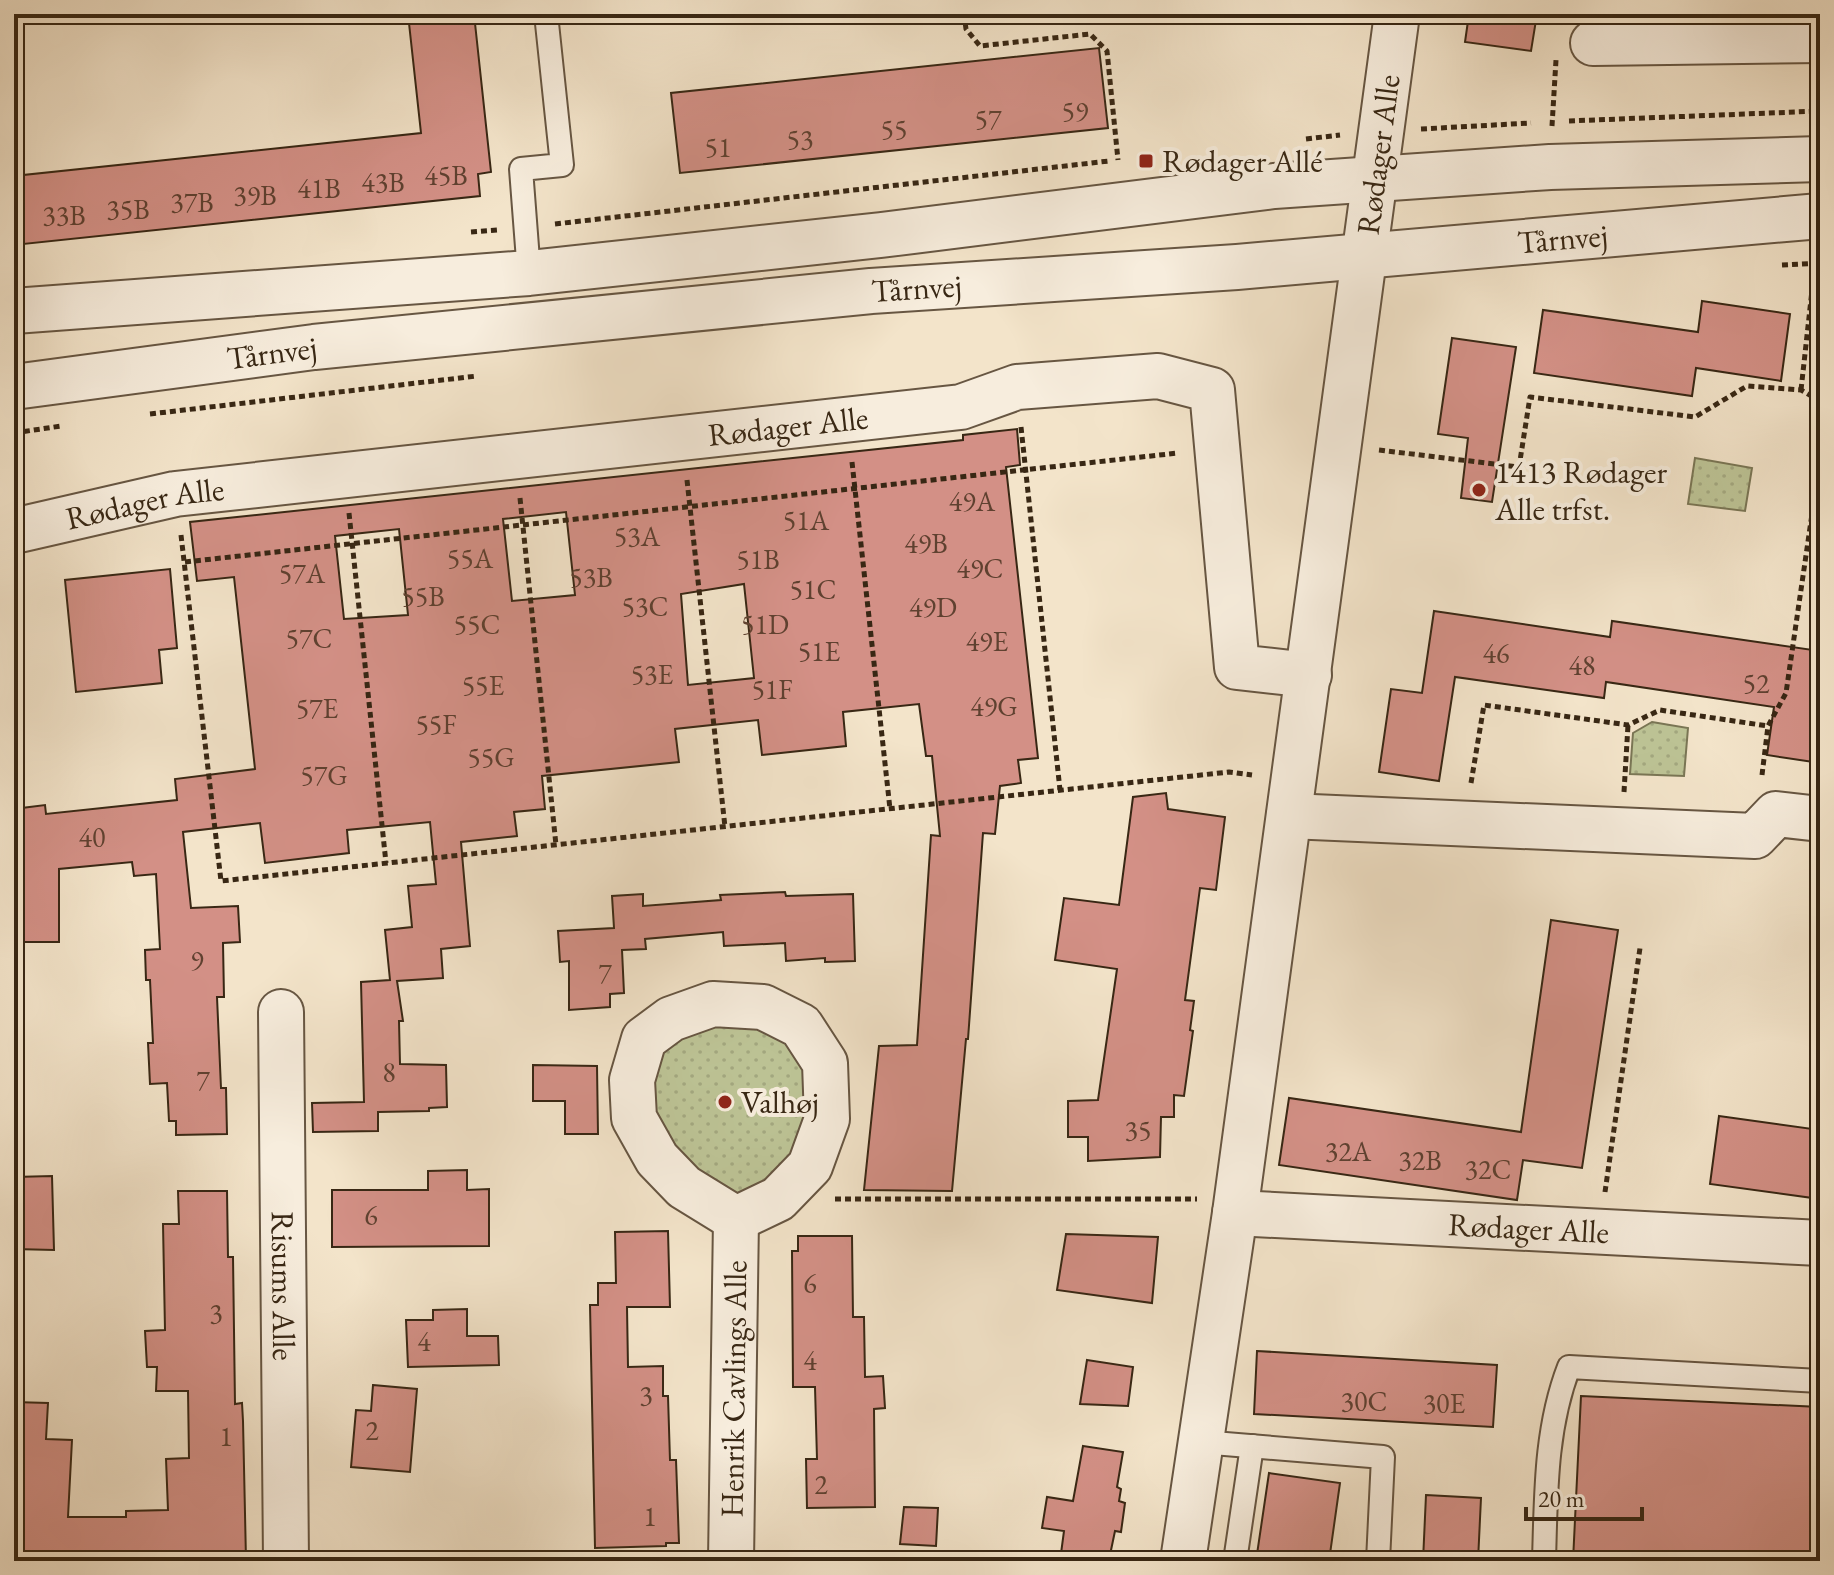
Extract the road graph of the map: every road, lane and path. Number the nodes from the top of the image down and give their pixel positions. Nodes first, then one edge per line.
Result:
1 (546, 14) edge
2 (964, 14) edge
3 (1397, 14) edge
4 (1820, 40) edge
5 (1575, 44) joint
6 (1820, 111) edge
7 (1568, 121) dead end
8 (1552, 122) junction
9 (1381, 131) junction
10 (1295, 140) dead end
11 (1133, 158) dead end
12 (1820, 159) edge
13 (1118, 160) junction
14 (1550, 167) junction
15 (1374, 179) junction
16 (1820, 216) edge
17 (526, 227) junction
18 (464, 233) dead end
19 (1364, 256) junction
20 (1818, 263) edge
21 (1768, 265) dead end
22 (529, 273) junction
23 (14, 311) edge
24 (482, 376) dead end
25 (14, 387) edge
26 (1017, 387) junction
27 (1801, 390) junction
28 (1820, 401) edge
29 (139, 416) dead end
30 (847, 421) junction
31 (76, 424) dead end
32 (14, 433) edge
33 (682, 439) junction
34 (1338, 445) junction
35 (1215, 449) junction
36 (515, 457) junction
37 (1820, 459) edge
38 (1026, 472) junction
39 (346, 477) junction
40 (856, 489) junction
41 (175, 494) junction
42 (691, 508) junction
43 (523, 526) junction
44 (14, 531) edge
45 (352, 545) junction
46 (185, 562) junction
47 (1309, 675) junction
48 (1628, 725) junction
49 (1768, 726) junction
50 (1060, 790) junction
51 (1291, 798) junction
52 (890, 809) junction
53 (1820, 819) edge
54 (1464, 823) junction
55 (725, 827) junction
56 (1622, 830) junction
57 (1755, 836) junction
58 (556, 845) junction
59 (386, 863) junction
60 (1640, 948) dead end
61 (281, 1012) dead end
62 (778, 1199) junction
63 (1235, 1213) junction
64 (736, 1219) junction
65 (1600, 1232) junction
66 (1820, 1243) edge
67 (1820, 1381) edge
68 (1201, 1442) junction
69 (1252, 1446) junction
70 (286, 1561) edge
71 (731, 1561) edge
72 (1183, 1561) edge
73 (1235, 1561) edge
74 (1378, 1561) edge
75 (1544, 1561) edge

1 - 17 lane
2 - 13 path
3 - 9 street, Rødager Alle
4 - 5 street
5 - 8 path
6 - 7 path
8 - 9 path
8 - 14 path
9 - 10 path
9 - 15 street, Rødager Alle
11 - 13 path
12 - 14 street, Tårnvej
13 - 17 path
14 - 15 street, Tårnvej
15 - 19 street, Rødager Alle
15 - 22 street, Tårnvej
16 - 19 street, Tårnvej
17 - 18 path
17 - 22 lane
19 - 25 street, Tårnvej
19 - 34 street, Rødager Alle
20 - 21 path
20 - 27 path
22 - 23 street, Tårnvej
24 - 29 path
26 - 30 street, Rødager Alle
26 - 35 street, Rødager Alle
26 - 38 path
27 - 28 path
27 - 34 path
30 - 33 street, Rødager Alle
30 - 40 path
31 - 32 path
33 - 36 street, Rødager Alle
33 - 42 path
34 - 47 street, Rødager Alle
35 - 38 path
35 - 47 street, Rødager Alle
36 - 39 street, Rødager Alle
36 - 43 path
37 - 49 path
38 - 40 path
38 - 50 path
39 - 41 street, Rødager Alle
39 - 45 path
40 - 42 path
40 - 52 path
41 - 44 street, Rødager Alle
41 - 46 path
42 - 43 path
42 - 55 path
43 - 45 path
43 - 58 path
45 - 46 path
45 - 59 path
46 - 59 path
47 - 51 street, Rødager Alle
48 - 49 path
48 - 54 path
48 - 56 path
49 - 57 path
50 - 51 path
50 - 52 path
51 - 54 street
51 - 63 street, Rødager Alle
52 - 55 path
53 - 57 street
54 - 56 street
55 - 58 path
56 - 57 street
58 - 59 path
60 - 65 path
61 - 70 street, Risums Alle
62 - 63 path
62 - 64 street, Henrik Cavlings Alle
62 - 64 street, Henrik Cavlings Alle
63 - 65 street, Rødager Alle
63 - 68 street, Rødager Alle
64 - 71 street, Henrik Cavlings Alle
65 - 66 street, Rødager Alle
67 - 75 lane
68 - 69 lane
68 - 72 street, Rødager Alle
69 - 73 lane
69 - 74 lane

